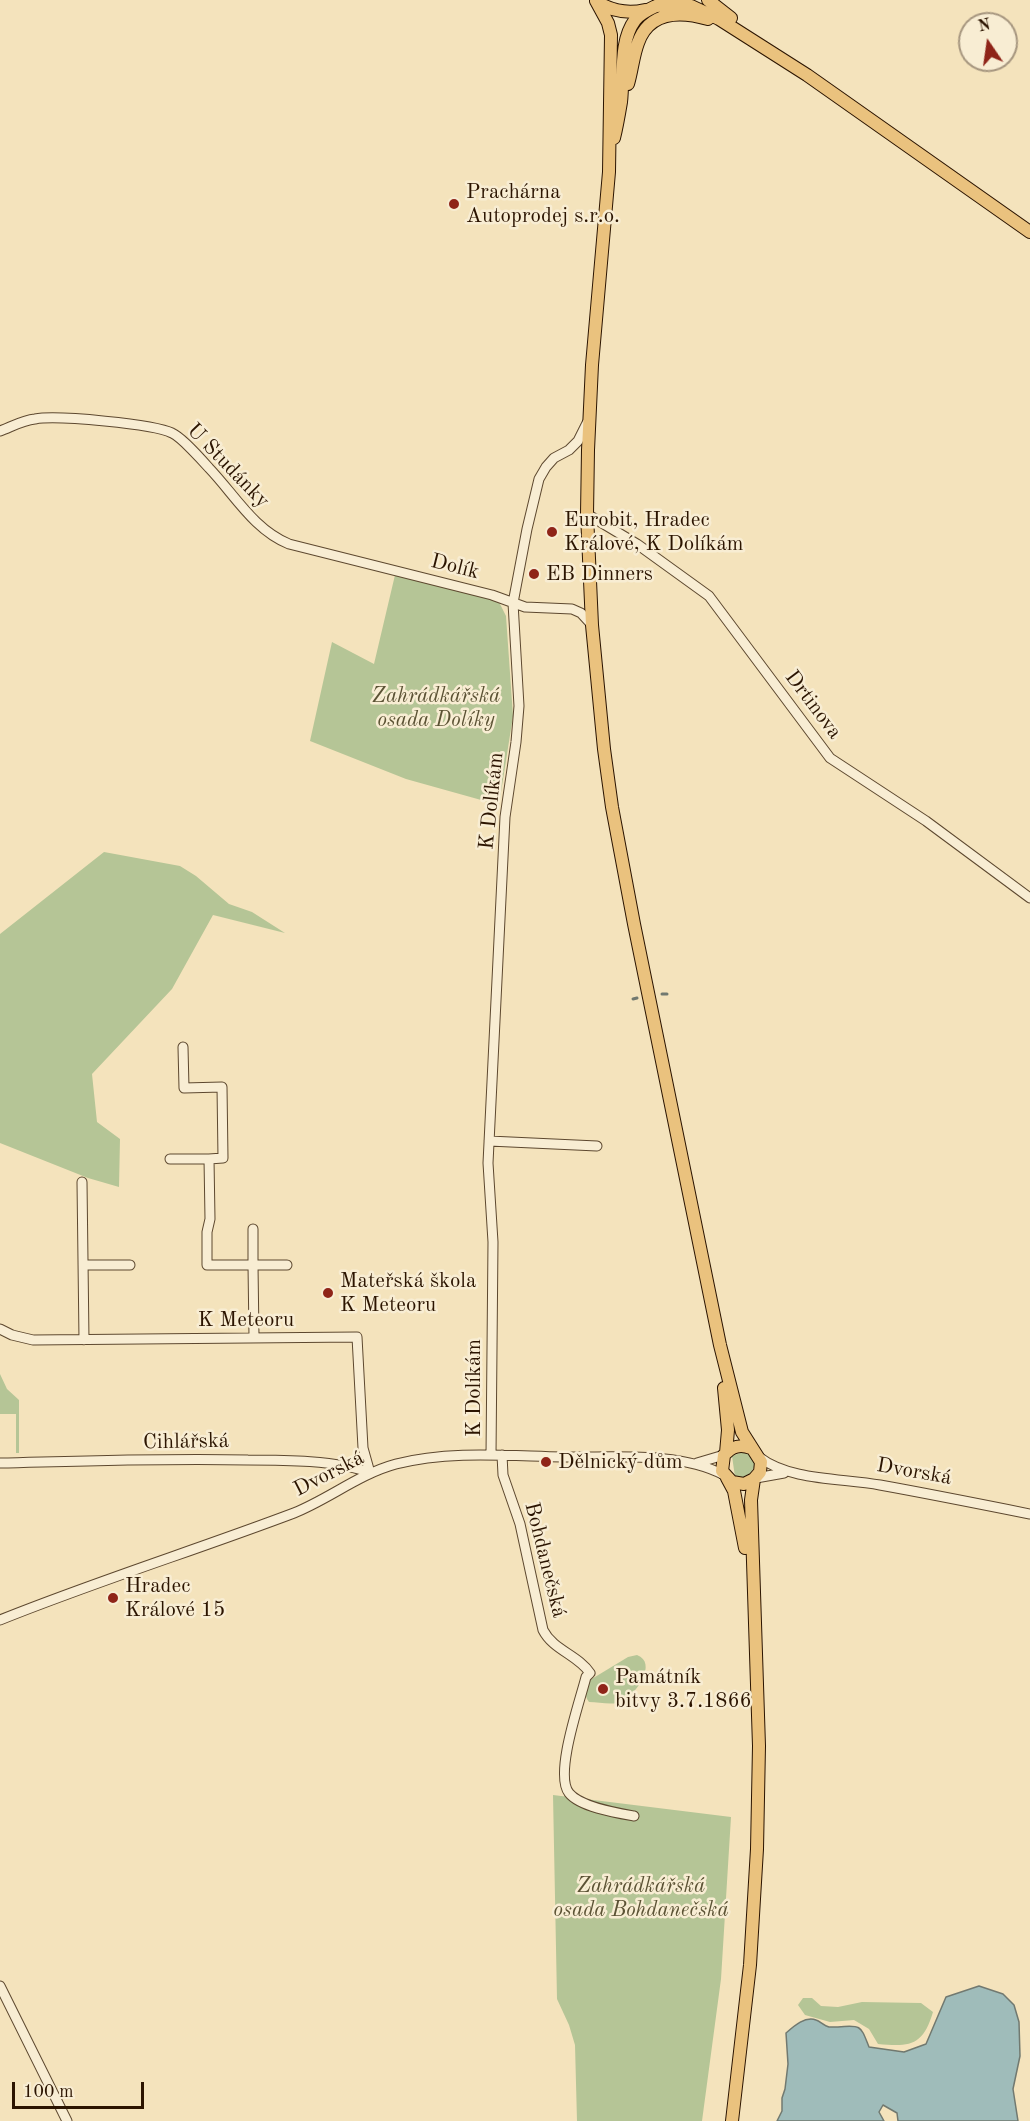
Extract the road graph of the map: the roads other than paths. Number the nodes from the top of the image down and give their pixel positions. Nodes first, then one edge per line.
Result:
1 (708, 0) edge
2 (715, 0) edge
3 (595, 1) edge
4 (657, 5) edge
5 (728, 16) junction
6 (737, 31) junction
7 (807, 75) junction
8 (621, 102) junction
9 (609, 172) junction
10 (1030, 232) edge
11 (589, 417) junction
12 (0, 431) edge
13 (587, 514) junction
14 (387, 568) joint
15 (513, 603) junction
16 (592, 625) junction
17 (1030, 898) edge
18 (183, 1047) dead end
19 (230, 1079) dead end
20 (222, 1087) junction
21 (489, 1141) junction
22 (597, 1146) dead end
23 (170, 1159) dead end
24 (209, 1159) junction
25 (82, 1182) dead end
26 (253, 1229) dead end
27 (83, 1265) junction
28 (130, 1265) dead end
29 (253, 1265) junction
30 (287, 1265) dead end
31 (0, 1329) edge
32 (255, 1337) junction
33 (84, 1340) junction
34 (720, 1345) junction
35 (755, 1453) junction
36 (725, 1454) junction
37 (491, 1455) junction
38 (502, 1455) junction
39 (0, 1463) edge
40 (692, 1463) junction
41 (370, 1473) junction
42 (790, 1473) junction
43 (726, 1477) junction
44 (755, 1478) junction
45 (1030, 1514) edge
46 (753, 1590) junction
47 (0, 1620) edge
48 (634, 1816) dead end
49 (0, 1986) edge
50 (67, 2121) edge
51 (732, 2121) edge

1 - 5 main road
2 - 5 main road
3 - 4 main road
3 - 9 main road
4 - 6 main road
4 - 8 main road
5 - 7 main road
6 - 7 main road
6 - 8 main road
7 - 10 main road
8 - 9 main road
9 - 11 main road
11 - 13 main road
11 - 15 street, K Dolíkám
12 - 14 street, U Studánky
13 - 16 main road
13 - 17 street, Drtinova
14 - 15 street, Dolík
15 - 16 street, Dolík
15 - 21 street, K Dolíkám
16 - 34 main road
18 - 20 street
19 - 20 street
20 - 24 street
21 - 22 street
21 - 37 street, K Dolíkám
23 - 24 street
24 - 29 street
25 - 27 street
26 - 29 street
27 - 28 street
27 - 33 street
29 - 30 street
29 - 32 street
31 - 33 street, K Meteoru
32 - 33 street, K Meteoru
32 - 41 street, K Meteoru
34 - 35 main road
34 - 36 main road
35 - 36 main road, Dvorská
35 - 42 street, Dvorská
35 - 44 main road
36 - 40 street, Dvorská
36 - 43 main road
37 - 38 street, Dvorská
37 - 41 street, Dvorská
38 - 40 street, Dvorská
38 - 48 street, Bohdanečská
39 - 41 street, Cihlářská
40 - 43 street, Dvorská
41 - 47 street, Dvorská
42 - 44 street, Dvorská
42 - 45 street, Dvorská
43 - 44 main road, Dvorská
43 - 46 main road
44 - 46 main road
46 - 51 main road
49 - 50 street

